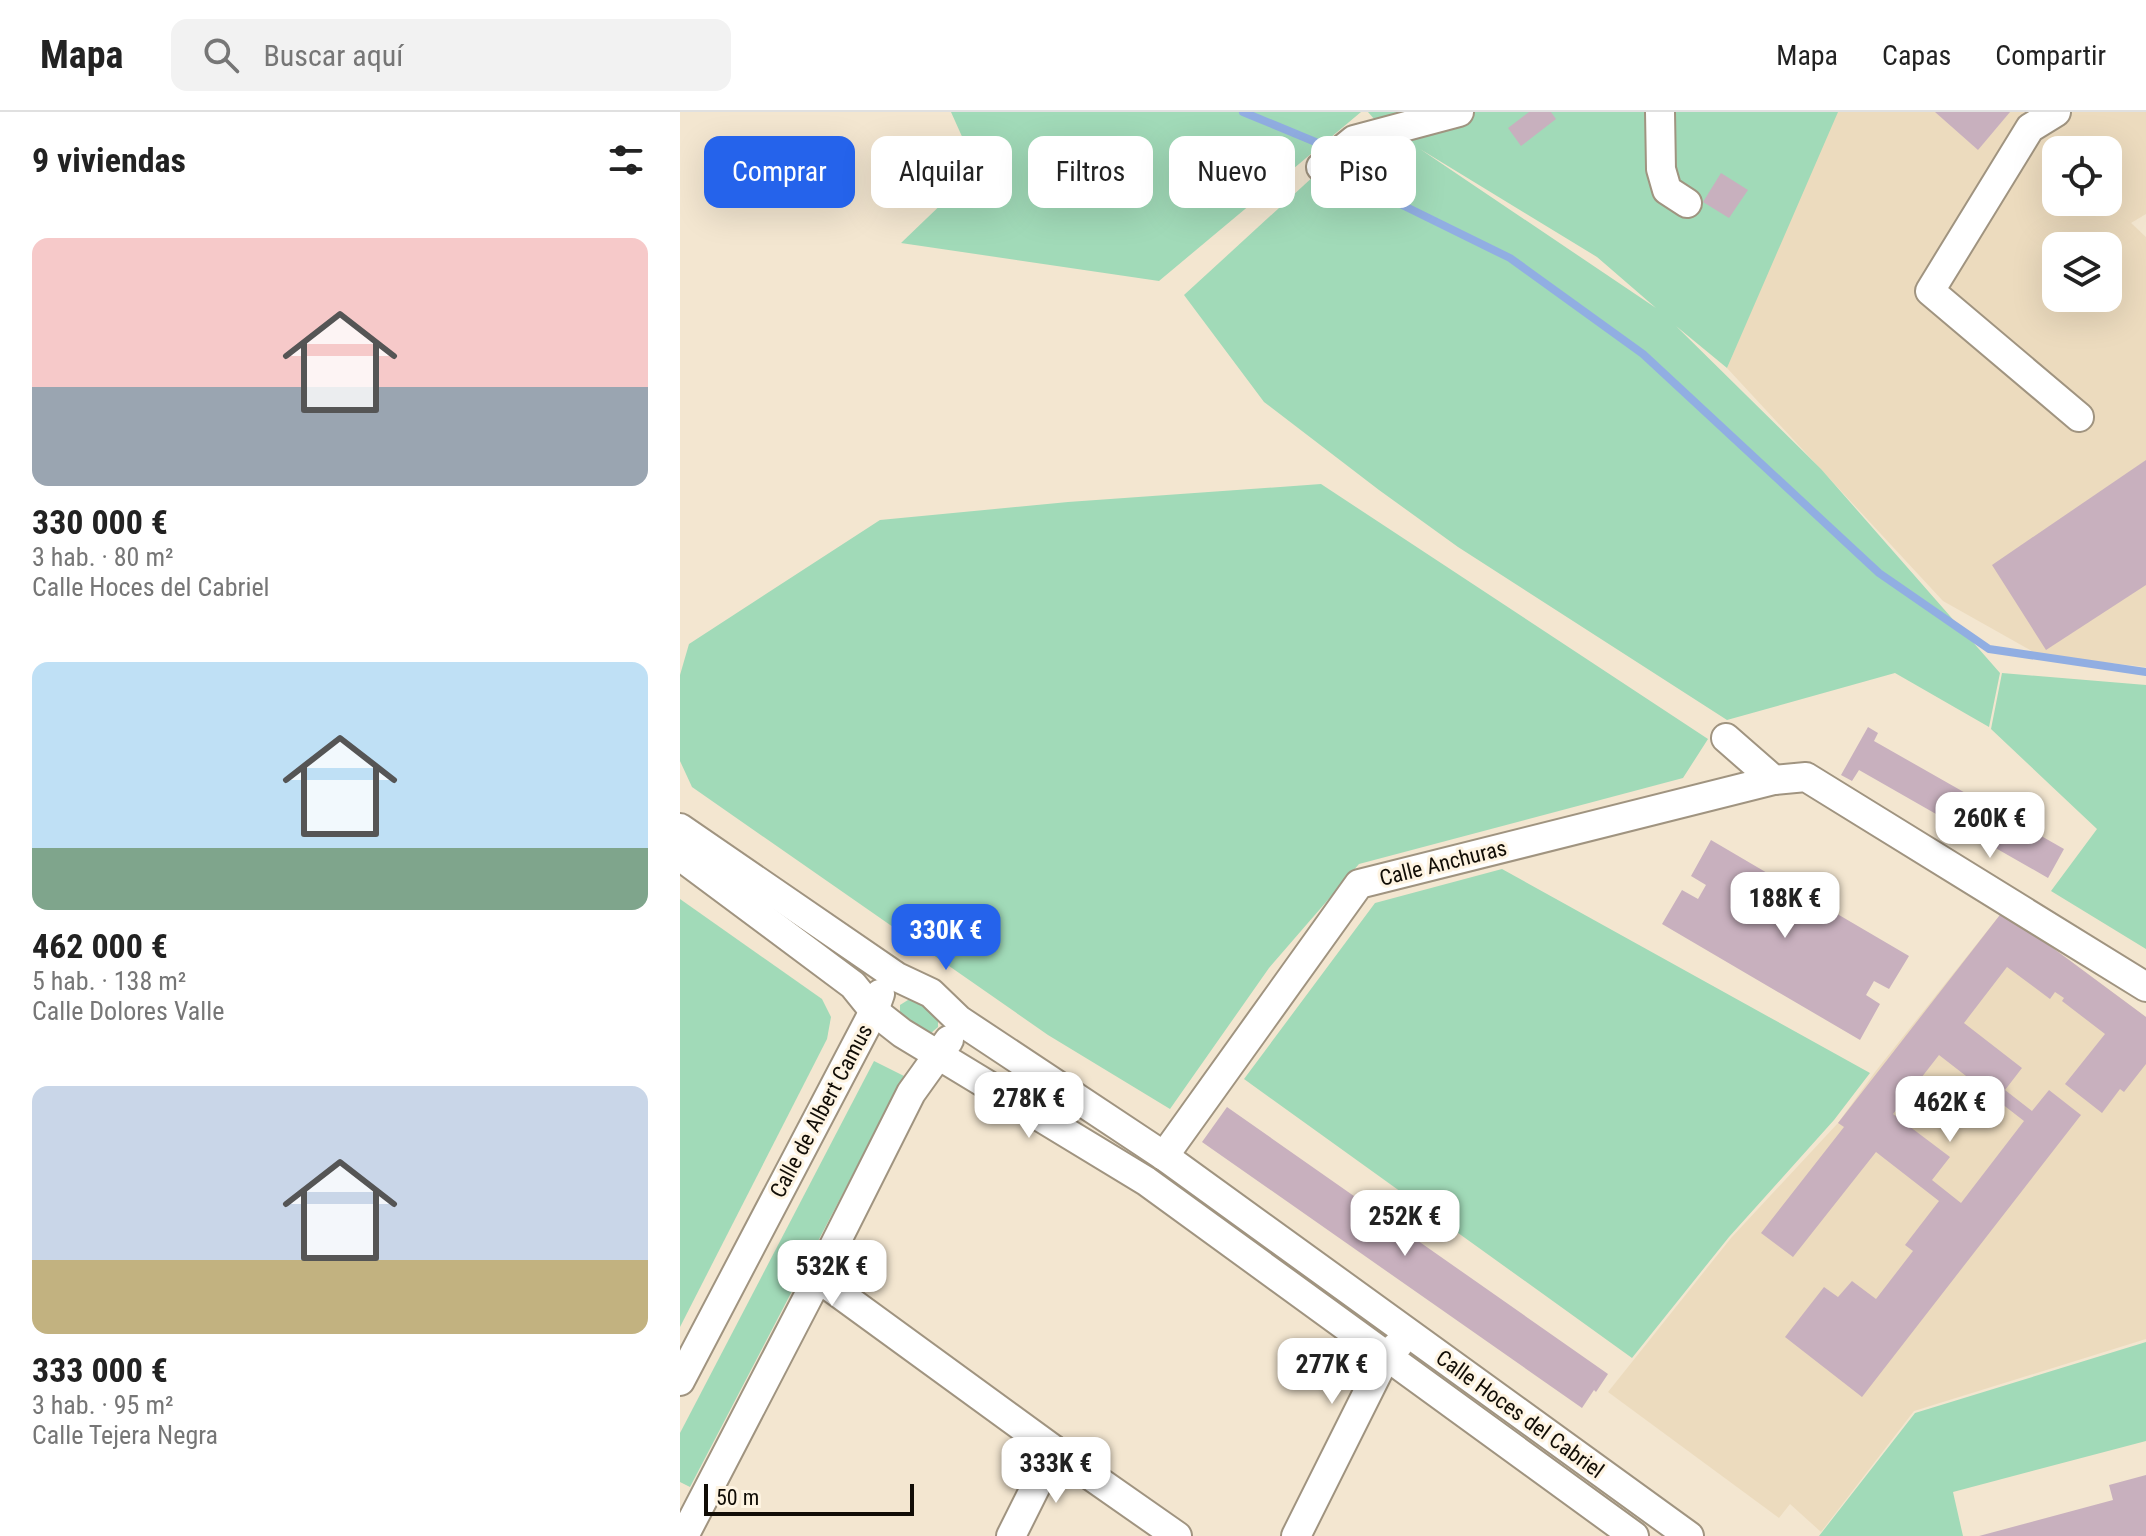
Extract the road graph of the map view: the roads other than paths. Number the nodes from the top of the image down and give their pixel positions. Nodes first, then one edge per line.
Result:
1 (1459, 112) edge
2 (1660, 112) edge
3 (2056, 112) edge
4 (1369, 136) edge
5 (1687, 203) dead end
6 (2079, 417) dead end
7 (1726, 738) dead end
8 (1774, 780) junction
9 (680, 828) edge
10 (680, 856) edge
11 (897, 977) junction
12 (2146, 987) edge
13 (874, 1011) junction
14 (959, 1020) junction
15 (938, 1055) junction
16 (1164, 1156) junction
17 (818, 1278) junction
18 (1418, 1340) junction
19 (1386, 1356) junction
20 (680, 1381) edge
21 (1054, 1450) junction
22 (684, 1523) edge
23 (1011, 1536) edge
24 (1177, 1536) edge
25 (1296, 1536) edge
26 (1634, 1536) edge
27 (1689, 1536) edge

1 - 4 street
2 - 5 street
3 - 6 street
7 - 8 street
8 - 12 street, Calle Anchuras
8 - 16 street, Calle Anchuras
9 - 11 street, Calle Hoces del Cabriel
10 - 13 street, Calle Hoces del Cabriel
11 - 13 street, Calle de Albert Camus
11 - 14 street, Calle Hoces del Cabriel
13 - 15 street, Calle Hoces del Cabriel
13 - 20 street, Calle de Albert Camus
14 - 15 street
14 - 16 street, Calle Hoces del Cabriel
15 - 17 street
15 - 19 street, Calle Hoces del Cabriel
16 - 18 street, Calle Hoces del Cabriel
17 - 21 street
17 - 22 street
18 - 19 street
18 - 27 street, Calle Hoces del Cabriel
19 - 25 street
19 - 26 street, Calle Hoces del Cabriel
21 - 23 street
21 - 24 street

